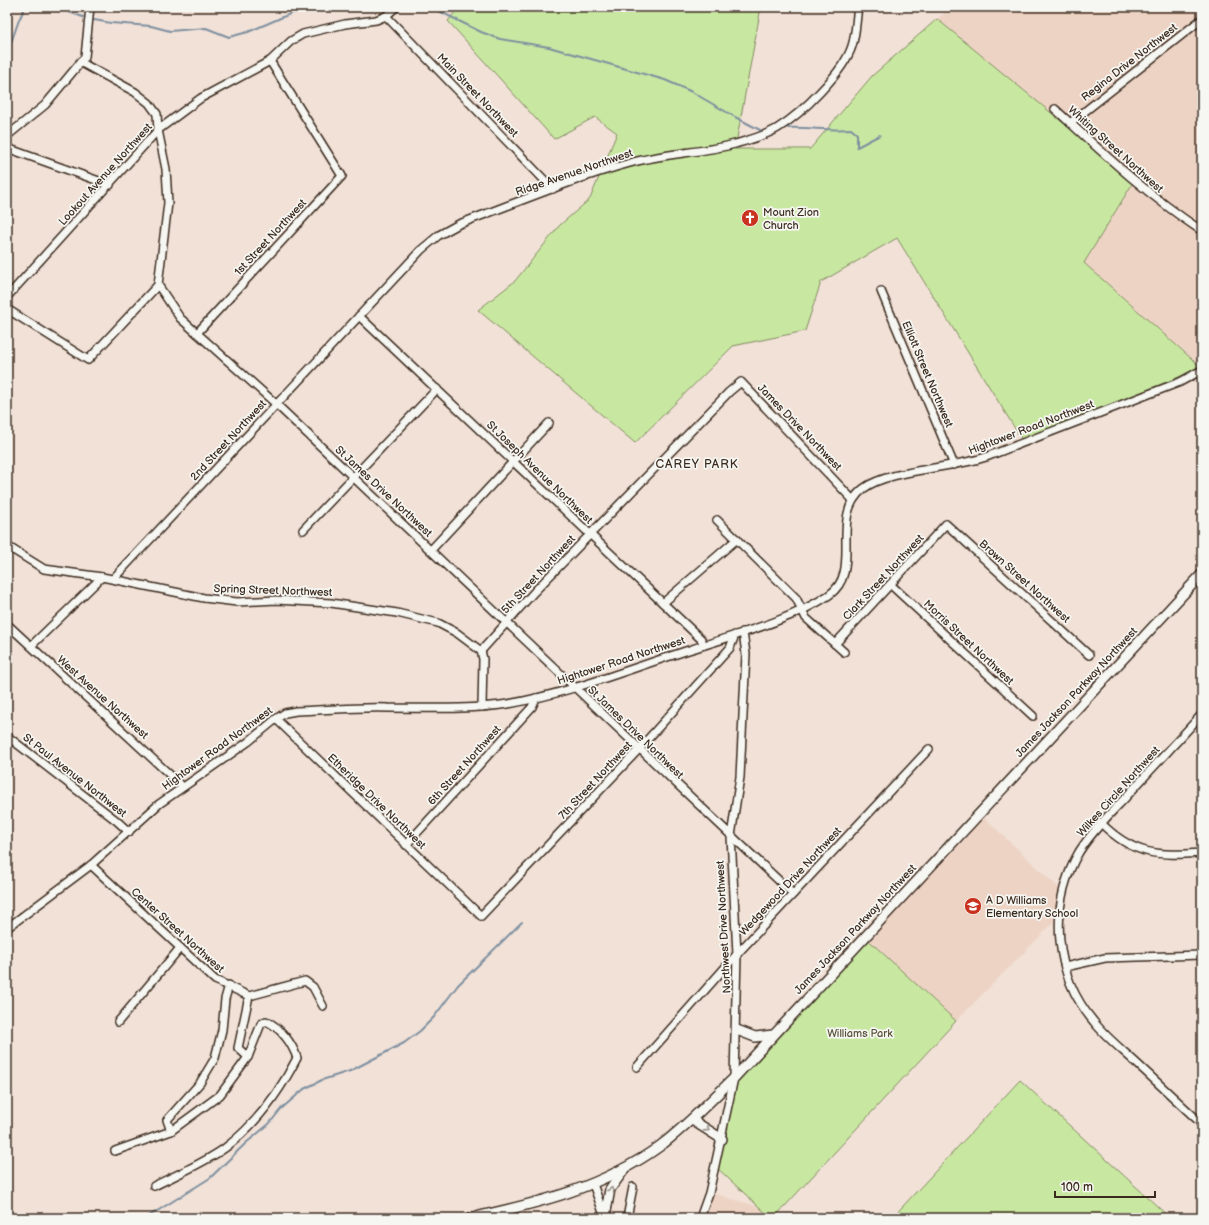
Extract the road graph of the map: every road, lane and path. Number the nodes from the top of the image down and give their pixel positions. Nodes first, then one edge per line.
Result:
1 (90, 7) edge
2 (396, 7) edge
3 (858, 7) edge
4 (386, 16) junction
5 (1202, 18) edge
6 (270, 61) junction
7 (80, 62) junction
8 (1055, 109) dead end
9 (1070, 123) junction
10 (158, 130) junction
11 (7, 136) edge
12 (7, 148) edge
13 (110, 185) junction
14 (553, 190) junction
15 (1202, 231) edge
16 (158, 285) junction
17 (880, 291) dead end
18 (9, 295) edge
19 (7, 309) edge
20 (359, 316) junction
21 (197, 332) junction
22 (1202, 370) edge
23 (437, 389) junction
24 (729, 392) joint
25 (276, 404) junction
26 (549, 424) dead end
27 (514, 461) junction
28 (954, 466) junction
29 (354, 478) junction
30 (853, 500) junction
31 (717, 520) dead end
32 (946, 524) joint
33 (303, 530) dead end
34 (591, 535) junction
35 (737, 539) junction
36 (7, 546) edge
37 (430, 550) junction
38 (1202, 574) edge
39 (102, 577) junction
40 (113, 579) junction
41 (891, 585) junction
42 (663, 603) junction
43 (801, 610) junction
44 (7, 624) edge
45 (507, 624) junction
46 (743, 632) junction
47 (735, 635) junction
48 (836, 644) junction
49 (704, 645) junction
50 (31, 646) junction
51 (481, 651) junction
52 (844, 652) dead end
53 (1089, 655) dead end
54 (574, 688) junction
55 (536, 698) junction
56 (482, 707) junction
57 (1202, 714) edge
58 (1033, 716) dead end
59 (276, 719) junction
60 (7, 736) edge
61 (639, 749) junction
62 (929, 749) dead end
63 (182, 786) junction
64 (1101, 823) junction
65 (129, 832) junction
66 (731, 836) junction
67 (406, 845) junction
68 (1202, 853) edge
69 (91, 865) junction
70 (793, 894) junction
71 (462, 899) joint
72 (7, 928) edge
73 (180, 948) junction
74 (737, 954) junction
75 (1202, 955) edge
76 (1065, 967) junction
77 (229, 985) junction
78 (249, 996) junction
79 (323, 1006) dead end
80 (118, 1022) dead end
81 (736, 1030) junction
82 (773, 1035) junction
83 (248, 1057) junction
84 (637, 1067) dead end
85 (734, 1078) junction
86 (692, 1120) junction
87 (1202, 1124) edge
88 (171, 1131) junction
89 (722, 1139) junction
90 (115, 1151) dead end
91 (627, 1167) junction
92 (593, 1184) junction
93 (154, 1186) dead end
94 (633, 1187) dead end
95 (471, 1218) edge
96 (605, 1218) edge
97 (627, 1218) edge
98 (700, 1218) edge

1 - 7 street
2 - 4 street, Lookout Avenue Northwest
3 - 14 street, Ridge Avenue Northwest
4 - 6 street, Lookout Avenue Northwest
4 - 14 street, Main Street Northwest
5 - 9 street, Regina Drive Northwest
6 - 10 street, Lookout Avenue Northwest
6 - 21 street, 1st Street Northwest
7 - 10 street
7 - 11 street
8 - 9 street, Whiting Street Northwest
9 - 15 street, Whiting Street Northwest
10 - 13 street, Lookout Avenue Northwest
10 - 16 street
12 - 13 street
13 - 18 street, Lookout Avenue Northwest
14 - 20 street, Ridge Avenue Northwest
16 - 19 street
16 - 21 street, St James Drive Northwest
17 - 28 street, Elliott Street Northwest
20 - 23 street, St Joseph Avenue Northwest
20 - 25 street, 2nd Street Northwest
21 - 25 street, St James Drive Northwest
22 - 28 street, Hightower Road Northwest
23 - 27 street, St Joseph Avenue Northwest
23 - 29 street
24 - 30 street, James Drive Northwest
24 - 34 street, 5th Street Northwest
25 - 29 street, St James Drive Northwest
25 - 40 street, 2nd Street Northwest
26 - 27 street
27 - 34 street, St Joseph Avenue Northwest
27 - 37 street
28 - 30 street, Hightower Road Northwest
29 - 33 street
29 - 37 street, St James Drive Northwest
30 - 43 street, Hightower Road Northwest
31 - 35 street
32 - 41 street, Clark Street Northwest
32 - 53 street, Brown Street Northwest
34 - 42 street, St Joseph Avenue Northwest
34 - 45 street, 5th Street Northwest
35 - 42 street
35 - 43 street
36 - 39 street, Spring Street Northwest
37 - 45 street, St James Drive Northwest
38 - 82 main road, James Jackson Parkway Northwest
39 - 40 street, Spring Street Northwest
39 - 50 street
40 - 51 street, Spring Street Northwest
41 - 48 street, Clark Street Northwest
41 - 58 street, Morris Street Northwest
42 - 49 street, St Joseph Avenue Northwest
43 - 46 street, Hightower Road Northwest
43 - 48 street
44 - 50 street, West Avenue Northwest
45 - 51 street, 5th Street Northwest
45 - 54 street, St James Drive Northwest
46 - 47 street, Hightower Road Northwest
46 - 66 street, Northwest Drive Northwest
47 - 49 street, Hightower Road Northwest
47 - 61 street, 7th Street Northwest
48 - 52 street
49 - 54 street, Hightower Road Northwest
50 - 63 street, West Avenue Northwest
51 - 56 street
54 - 55 street, Hightower Road Northwest
54 - 61 street, St James Drive Northwest
55 - 56 street, Hightower Road Northwest
55 - 67 street, 6th Street Northwest
56 - 59 street, Hightower Road Northwest
57 - 64 street, Wilkes Circle Northwest
59 - 63 street, Hightower Road Northwest
59 - 67 street, Etheridge Drive Northwest
60 - 65 street, St Paul Avenue Northwest
61 - 66 street, St James Drive Northwest
61 - 71 street, 7th Street Northwest
62 - 70 street, Wedgewood Drive Northwest
63 - 65 street, Hightower Road Northwest
64 - 68 street
64 - 76 street, Wilkes Circle Northwest
65 - 69 street, Hightower Road Northwest
66 - 70 street, St James Drive Northwest
66 - 74 street, Northwest Drive Northwest
67 - 71 street, Etheridge Drive Northwest
69 - 72 street, Hightower Road Northwest
69 - 73 street, Center Street Northwest
70 - 74 street, Wedgewood Drive Northwest
73 - 77 street, Center Street Northwest
73 - 80 street
74 - 81 street, Northwest Drive Northwest
74 - 84 street, Wedgewood Drive Northwest
75 - 76 street
76 - 87 street, Wilkes Circle Northwest
77 - 78 street, Center Street Northwest
77 - 88 street
78 - 79 street
78 - 83 street
81 - 82 main road
81 - 85 street, Northwest Drive Northwest
82 - 85 main road, James Jackson Parkway Northwest
83 - 88 street
83 - 93 street
85 - 86 main road, James Jackson Parkway Northwest
85 - 89 street, Northwest Drive Northwest
86 -> 89 main road
86 - 91 main road, James Jackson Parkway Northwest
88 - 90 street
89 - 98 street, Northwest Drive Northwest
91 - 92 main road, James Jackson Parkway Northwest
96 -> 91 main road
92 - 95 main road, James Jackson Parkway Northwest
92 - 96 street
94 - 97 street

